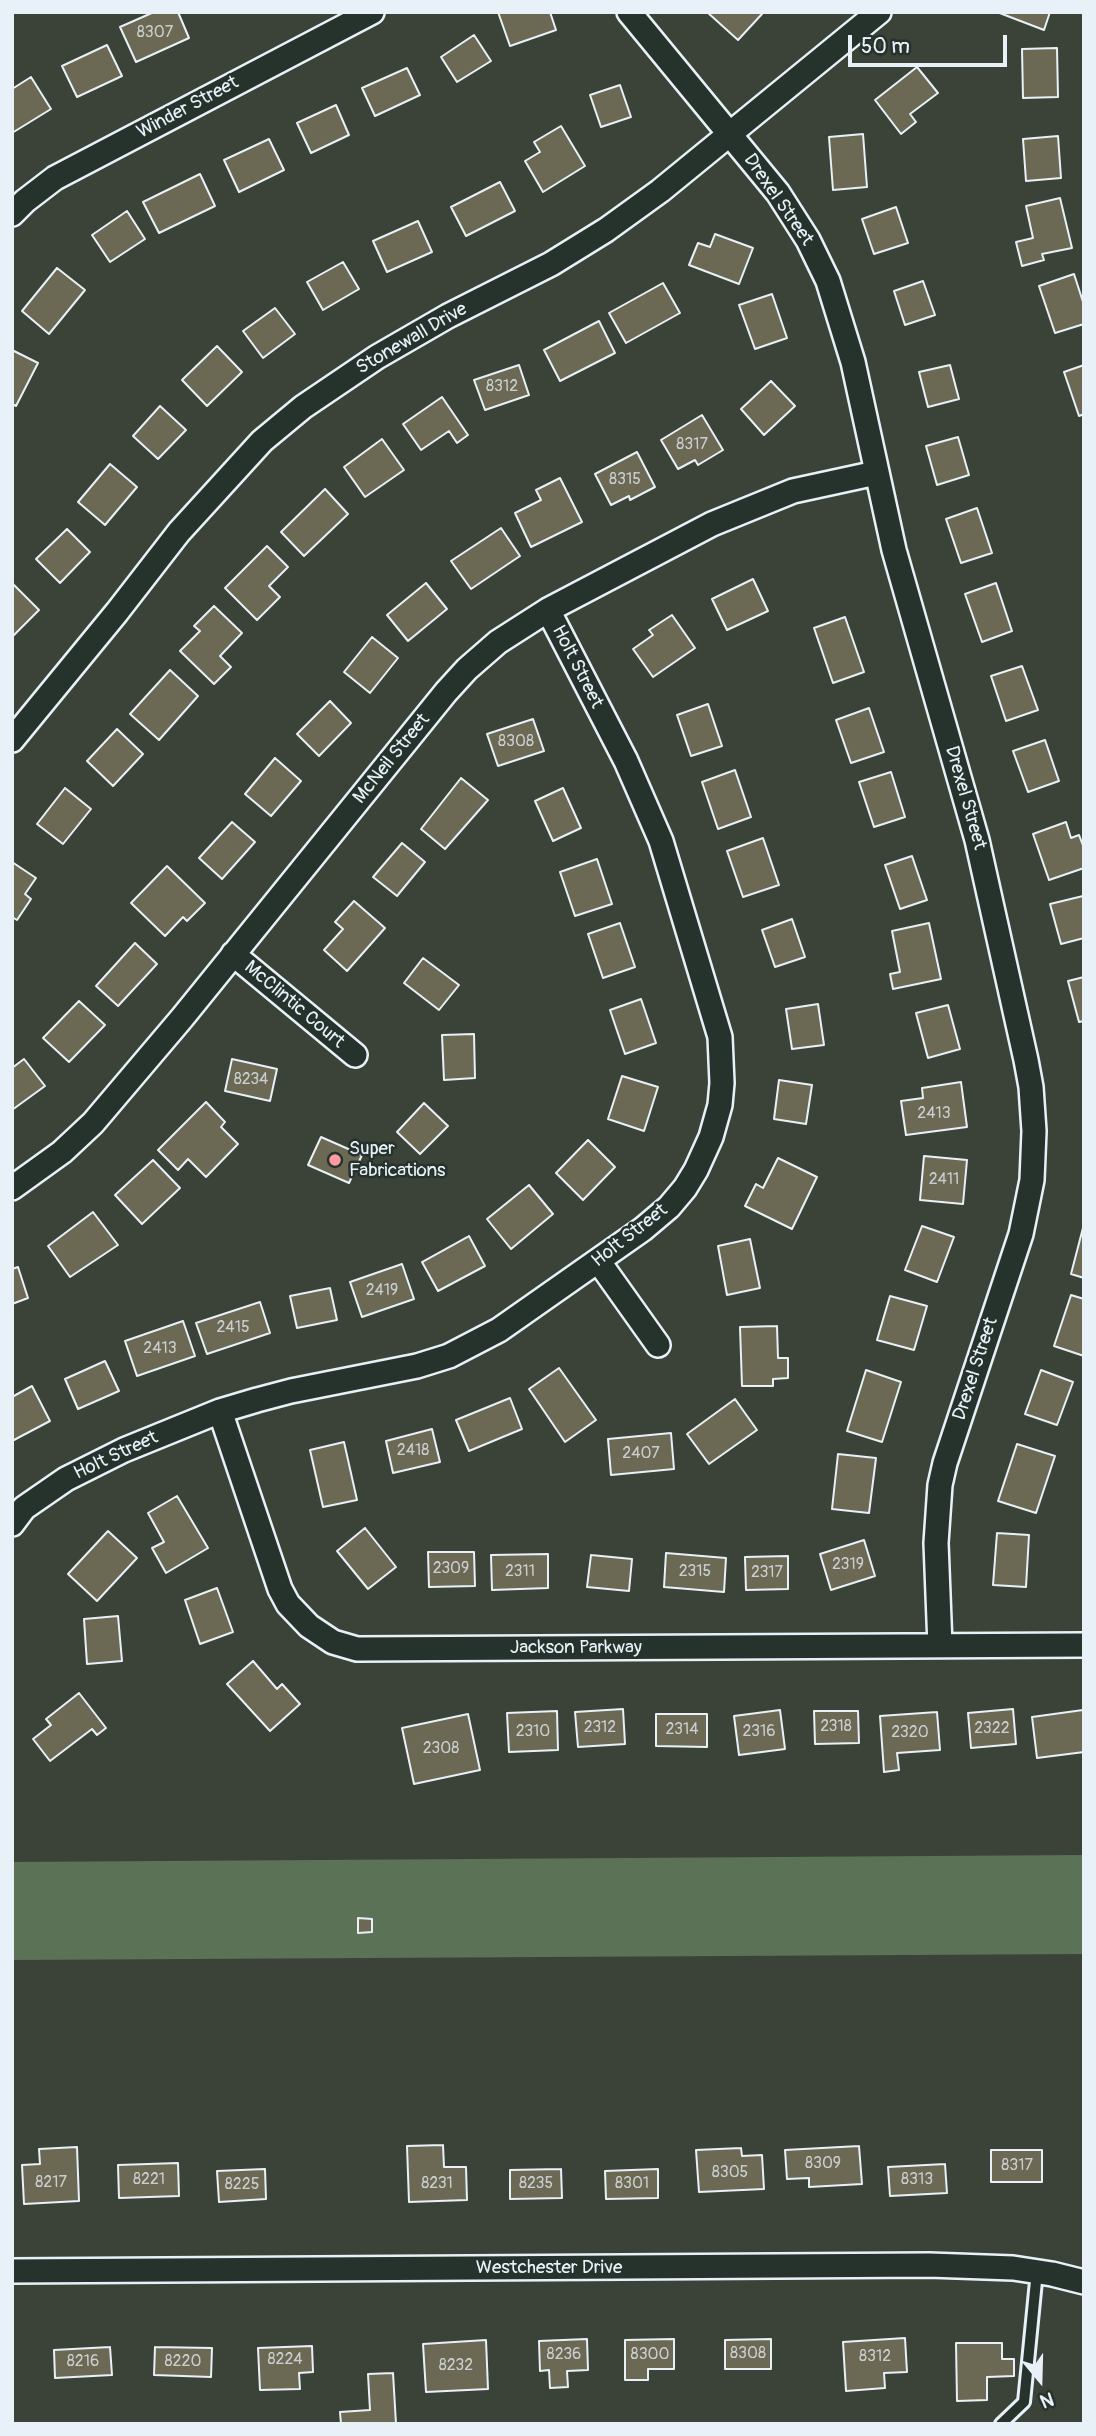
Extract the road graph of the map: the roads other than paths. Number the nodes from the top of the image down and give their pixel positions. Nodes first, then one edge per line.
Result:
1 (372, 12) edge
2 (629, 12) edge
3 (879, 12) edge
4 (730, 134) junction
5 (12, 215) edge
6 (876, 473) junction
7 (548, 610) junction
8 (12, 740) edge
9 (233, 954) junction
10 (355, 1055) dead end
11 (12, 1188) edge
12 (599, 1262) junction
13 (658, 1345) dead end
14 (220, 1411) junction
15 (12, 1524) edge
16 (1084, 1645) edge
17 (940, 1646) junction
18 (12, 2271) edge
19 (1037, 2272) junction
20 (1084, 2282) edge
21 (1001, 2424) edge

1 - 5 street, Winder Street
2 - 4 street, Drexel Street
3 - 4 street, Stonewall Drive
4 - 6 street, Drexel Street
4 - 8 street, Stonewall Drive
6 - 7 street, McNeil Street
6 - 17 street, Drexel Street
7 - 9 street, McNeil Street
7 - 12 street, Holt Street
9 - 10 street, McClintic Court
9 - 11 street, McNeil Street
12 - 13 street
12 - 14 street, Holt Street
14 - 15 street, Holt Street
14 - 17 street, Jackson Parkway
16 - 17 street, Jackson Parkway
18 - 19 street, Westchester Drive
19 - 20 street, Westchester Drive
19 - 21 lane

